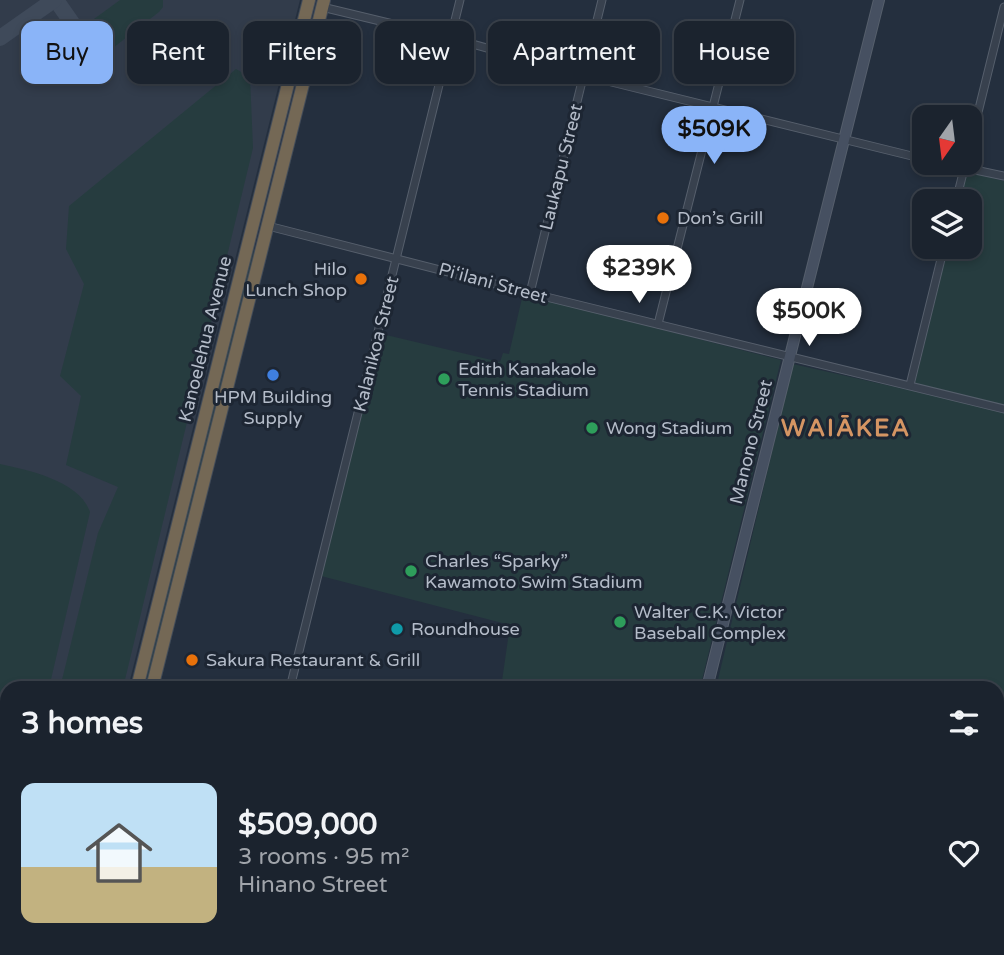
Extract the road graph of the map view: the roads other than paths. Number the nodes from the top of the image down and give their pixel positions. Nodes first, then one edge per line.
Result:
1 (309, 0) edge
2 (460, 0) edge
3 (602, 0) edge
4 (740, 0) edge
5 (880, 0) edge
6 (323, 4) edge
7 (1004, 8) edge
8 (387, 21) edge
9 (455, 21) edge
10 (597, 21) edge
11 (440, 84) edge
12 (581, 84) edge
13 (620, 84) edge
14 (980, 105) edge
15 (714, 107) junction
16 (846, 138) junction
17 (912, 156) edge
18 (982, 170) edge
19 (1004, 176) edge
20 (258, 203) junction
21 (268, 226) junction
22 (245, 255) junction
23 (397, 258) junction
24 (941, 259) edge
25 (530, 293) junction
26 (658, 324) junction
27 (791, 356) junction
28 (910, 386) junction
29 (1004, 409) edge
30 (138, 681) edge
31 (154, 681) edge
32 (292, 681) edge
33 (709, 681) edge

1 - 20 highway, Kanoelehua Avenue
2 - 9 street, Kalanikoa Street
3 - 10 street, Laukapu Street
4 - 15 street
5 - 16 street, Manono Street
6 - 8 street
6 - 21 highway, Kanoelehua Avenue
7 - 14 street
11 - 23 street, Kalanikoa Street
12 - 25 street, Laukapu Street
13 - 15 street
15 - 16 street
15 - 26 street
16 - 17 street
16 - 27 street, Manono Street
18 - 19 street
20 - 21 highway
20 - 22 highway, Kanoelehua Avenue
21 - 22 highway
21 - 23 street, Pi‘ilani Street
21 - 31 highway, Kanoelehua Avenue
22 - 30 highway, Kanoelehua Avenue
23 - 25 street, Pi‘ilani Street
23 - 32 street, Kalanikoa Street
24 - 28 street
25 - 26 street, Pi‘ilani Street
26 - 27 street, Pi‘ilani Street
27 - 28 street, Pi‘ilani Street
27 - 33 street, Manono Street
28 - 29 street, Pi‘ilani Street

